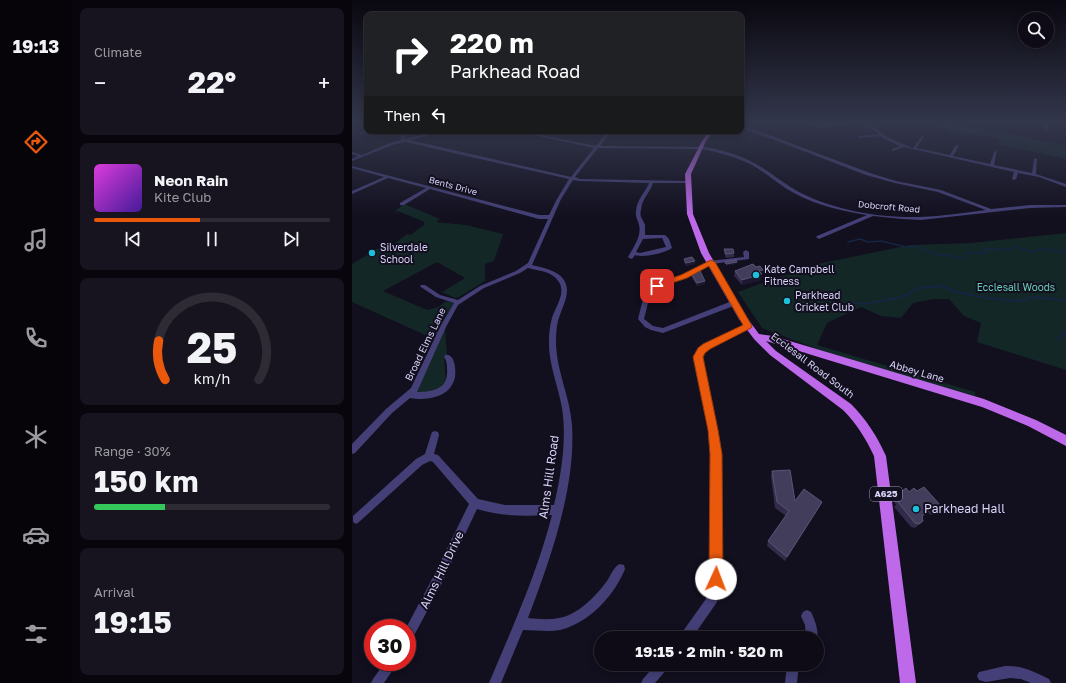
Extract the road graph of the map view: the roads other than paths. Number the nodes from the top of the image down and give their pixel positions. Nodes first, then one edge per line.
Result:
1 (936, 154) edge
2 (358, 155) edge
3 (469, 155) edge
4 (590, 155) edge
5 (697, 155) edge
6 (732, 155) edge
7 (818, 155) edge
8 (940, 155) edge
9 (995, 155) edge
10 (362, 156) joint
11 (951, 157) joint
12 (1036, 159) dead end
13 (352, 160) edge
14 (933, 160) dead end
15 (975, 162) junction
16 (991, 166) junction
17 (352, 168) edge
18 (972, 169) dead end
19 (1016, 171) junction
20 (1034, 175) junction
21 (387, 177) junction
22 (572, 178) junction
23 (1014, 180) dead end
24 (651, 182) junction
25 (688, 182) junction
26 (1066, 186) edge
27 (429, 188) junction
28 (352, 193) edge
29 (402, 204) dead end
30 (975, 205) junction
31 (1066, 206) edge
32 (997, 210) junction
33 (976, 212) junction
34 (872, 215) junction
35 (550, 218) junction
36 (642, 237) junction
37 (819, 237) dead end
38 (746, 252) dead end
39 (711, 262) junction
40 (527, 266) junction
41 (423, 286) dead end
42 (459, 302) junction
43 (734, 303) junction
44 (748, 326) junction
45 (756, 337) junction
46 (775, 340) junction
47 (773, 353) junction
48 (448, 357) dead end
49 (410, 395) junction
50 (435, 435) dead end
51 (1066, 441) edge
52 (352, 450) edge
53 (429, 457) junction
54 (475, 502) junction
55 (558, 510) junction
56 (356, 519) dead end
57 (620, 569) dead end
58 (807, 616) dead end
59 (416, 621) edge
60 (520, 624) junction
61 (690, 631) edge
62 (811, 631) edge
63 (386, 671) edge
64 (658, 671) edge
65 (792, 671) edge
66 (983, 676) dead end
67 (377, 683) edge
68 (495, 683) edge
69 (647, 683) edge
70 (791, 683) edge
71 (908, 683) edge
72 (1045, 683) edge

1 - 14 street
2 - 10 street
3 - 22 street
4 - 22 street
5 - 25 main road, Ecclesall Road South / A625
6 - 34 street, Dobcroft Road
7 - 30 street
8 - 11 street
9 - 16 street
10 - 13 street
11 - 15 street
12 - 20 street
15 - 16 street
15 - 18 street
16 - 19 street
17 - 21 street, Bents Drive
19 - 20 street
19 - 23 street
20 - 26 street
21 - 27 street, Bents Drive
21 - 28 street
22 - 24 street
22 - 35 street
24 - 25 street
24 - 36 street
25 - 39 main road, Ecclesall Road South / A625
27 - 29 street
27 - 35 street, Bents Drive
30 - 32 street
30 - 33 street
31 - 32 street, Dobcroft Road
32 - 33 street, Dobcroft Road
33 - 34 street, Dobcroft Road
34 - 37 street
35 - 40 street
36 - 36 street
38 - 39 street
39 - 43 main road, Ecclesall Road South / A625
39 - 43 street
40 - 42 street, Broad Elms Lane
40 - 55 street, Alms Hill Road
41 - 42 street
42 - 49 street, Broad Elms Lane
43 - 44 main road, Ecclesall Road South / A625
44 - 45 main road, Ecclesall Road South / A625
44 - 46 main road
44 - 61 street
45 - 46 main road, Abbey Lane
45 - 47 main road, Ecclesall Road South / A625
46 - 47 main road
46 - 51 main road, Abbey Lane
47 - 71 main road, Ecclesall Road South / A625
48 - 49 street
49 - 52 street, Broad Elms Lane
50 - 53 street
53 - 54 street
53 - 56 street
54 - 55 street
54 - 59 street, Alms Hill Drive
55 - 60 street, Alms Hill Road
57 - 60 street
58 - 62 street
60 - 68 street, Alms Hill Road
63 - 67 street
64 - 69 street
65 - 70 street
66 - 72 street

